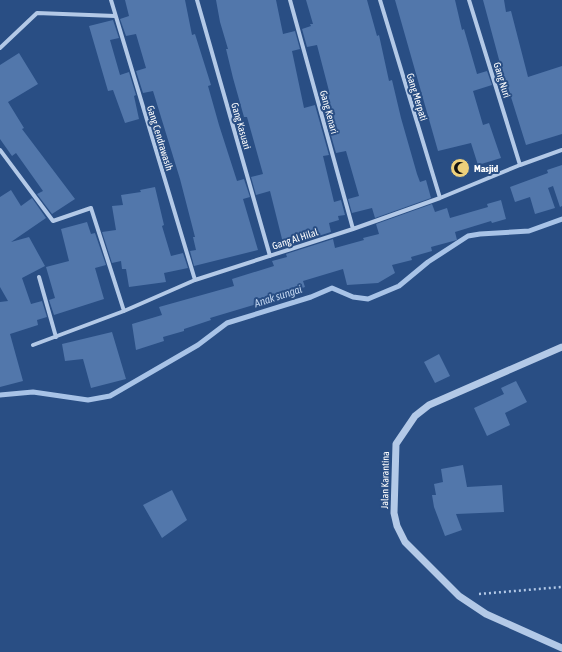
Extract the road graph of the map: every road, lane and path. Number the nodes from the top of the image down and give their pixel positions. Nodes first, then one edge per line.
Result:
1 (111, 0) edge
2 (196, 0) edge
3 (290, 0) edge
4 (380, 0) edge
5 (470, 0) edge
6 (115, 16) junction
7 (0, 48) edge
8 (0, 150) edge
9 (562, 150) edge
10 (520, 165) junction
11 (440, 198) junction
12 (353, 229) junction
13 (270, 256) junction
14 (40, 277) dead end
15 (194, 280) junction
16 (124, 312) junction
17 (56, 337) junction
18 (33, 345) dead end
19 (562, 347) edge
20 (562, 587) edge
21 (459, 596) junction
22 (562, 648) edge

1 - 6 street, Gang Cendrawasih
2 - 13 street, Gang Kasuari
3 - 12 street, Gang Kenari
4 - 11 street, Gang Merpati
5 - 10 street, Gang Nuri
6 - 7 street
6 - 15 street, Gang Cendrawasih
8 - 16 street
9 - 10 street, Gang Al Hilal
10 - 11 street, Gang Al Hilal
11 - 12 street, Gang Al Hilal
12 - 13 street, Gang Al Hilal
13 - 15 street, Gang Al Hilal
14 - 17 street
15 - 16 street, Gang Al Hilal
16 - 17 street, Gang Al Hilal
17 - 18 street, Gang Al Hilal
19 - 21 street, Jalan Karantina
20 - 21 path
21 - 22 street, Jalan Karantina

